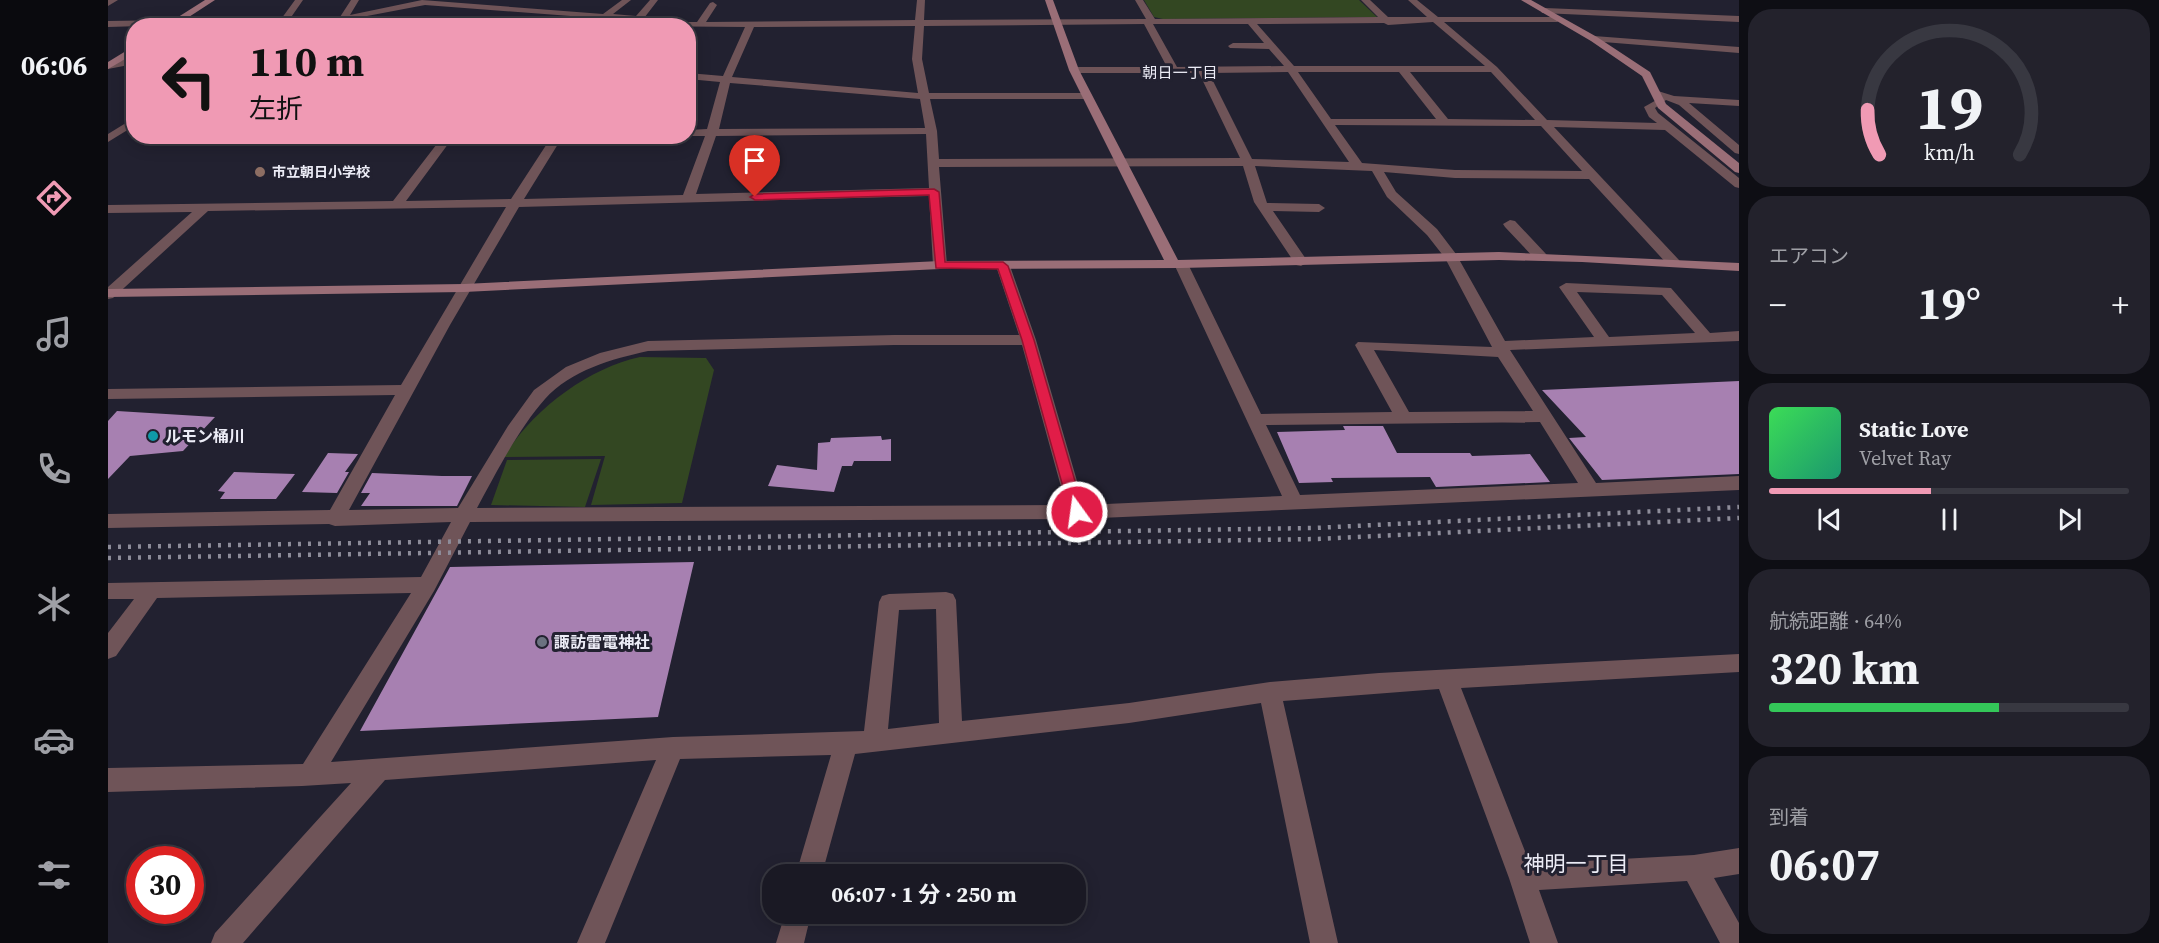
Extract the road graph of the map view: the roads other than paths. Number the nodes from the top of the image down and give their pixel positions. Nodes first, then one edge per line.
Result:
1 (114, 0) edge
2 (211, 0) edge
3 (299, 0) edge
4 (355, 0) edge
5 (437, 0) edge
6 (488, 0) edge
7 (627, 0) edge
8 (650, 0) edge
9 (921, 0) edge
10 (1049, 0) edge
11 (1139, 0) edge
12 (1365, 0) edge
13 (1412, 0) edge
14 (1525, 0) edge
15 (424, 2) junction
16 (108, 3) edge
17 (410, 3) edge
18 (713, 5) dead end
19 (477, 6) junction
20 (1544, 11) junction
21 (604, 16) junction
22 (344, 17) junction
23 (180, 18) edge
24 (286, 18) edge
25 (340, 18) edge
26 (365, 18) edge
27 (458, 18) edge
28 (602, 18) edge
29 (613, 18) edge
30 (638, 18) edge
31 (1557, 19) junction
32 (1739, 19) edge
33 (1438, 21) junction
34 (1057, 22) junction
35 (1149, 22) junction
36 (1251, 22) junction
37 (1388, 22) junction
38 (108, 24) edge
39 (126, 24) edge
40 (696, 24) edge
41 (700, 24) junction
42 (751, 24) junction
43 (919, 24) junction
44 (1594, 39) junction
45 (1726, 42) dead end
46 (1233, 46) dead end
47 (1272, 46) junction
48 (1737, 52) edge
49 (126, 54) edge
50 (126, 63) edge
51 (108, 66) edge
52 (1173, 69) junction
53 (1202, 69) junction
54 (1290, 69) junction
55 (1402, 69) junction
56 (1494, 69) junction
57 (1074, 70) junction
58 (696, 77) edge
59 (726, 81) junction
60 (923, 96) junction
61 (1087, 96) junction
62 (1664, 98) junction
63 (1739, 103) edge
64 (1328, 122) junction
65 (1544, 123) junction
66 (1446, 124) junction
67 (126, 127) edge
68 (1668, 127) junction
69 (931, 131) junction
70 (696, 133) edge
71 (712, 133) junction
72 (108, 140) edge
73 (443, 144) edge
74 (553, 144) edge
75 (1739, 151) edge
76 (933, 162) junction
77 (1120, 162) junction
78 (1248, 162) junction
79 (1358, 166) junction
80 (1376, 168) junction
81 (1739, 169) edge
82 (1593, 175) junction
83 (1739, 184) edge
84 (934, 192) junction
85 (688, 199) junction
86 (513, 203) junction
87 (396, 205) junction
88 (205, 207) junction
89 (1263, 207) junction
90 (108, 208) edge
91 (1318, 208) dead end
92 (1510, 224) dead end
93 (1451, 257) junction
94 (1541, 257) junction
95 (1301, 262) junction
96 (1674, 263) junction
97 (1177, 264) junction
98 (940, 266) junction
99 (1003, 266) junction
100 (1738, 267) edge
101 (464, 288) junction
102 (109, 294) edge
103 (1739, 336) edge
104 (1706, 337) junction
105 (1028, 340) junction
106 (1605, 342) junction
107 (1502, 349) junction
108 (407, 390) junction
109 (108, 394) edge
110 (1545, 416) junction
111 (1403, 417) junction
112 (1255, 420) junction
113 (1739, 483) edge
114 (1591, 490) junction
115 (1294, 502) junction
116 (1077, 512) junction
117 (464, 515) junction
118 (335, 519) junction
119 (108, 521) edge
120 (427, 585) junction
121 (152, 590) junction
122 (108, 591) edge
123 (108, 650) edge
124 (1739, 663) edge
125 (1446, 679) junction
126 (1270, 692) junction
127 (951, 733) junction
128 (875, 741) junction
129 (846, 744) junction
130 (674, 747) junction
131 (379, 769) junction
132 (310, 774) junction
133 (108, 780) edge
134 (1739, 861) edge
135 (812, 864) edge
136 (1694, 867) junction
137 (1522, 878) junction
138 (795, 924) edge
139 (225, 943) edge
140 (591, 943) edge
141 (790, 943) edge
142 (1324, 943) edge
143 (1544, 943) edge
144 (1735, 943) edge

1 - 16 street
2 - 23 street
3 - 24 street
4 - 22 street
5 - 15 street
6 - 19 street
7 - 21 street
8 - 30 street
9 - 43 street
10 - 34 street
11 - 35 street
12 - 37 street
13 - 33 street
14 - 20 street
15 - 17 street
15 - 19 street
17 - 22 street
18 - 41 street
19 - 21 street
19 - 27 street
20 - 31 street
20 - 32 street
21 - 28 street
21 - 29 street
22 - 25 street
22 - 26 street
31 - 33 street
31 - 44 street
33 - 37 street
33 - 56 street
34 - 35 street
34 - 43 street
34 - 57 street
35 - 36 street
35 - 52 street
36 - 37 street
36 - 47 street
38 - 39 street
40 - 41 street
41 - 42 street
42 - 43 street
42 - 59 street
43 - 60 street
44 - 48 street
44 - 62 street
45 - 48 street
46 - 47 street
47 - 54 street
49 - 51 street
50 - 51 street
52 - 53 street
52 - 57 street
53 - 54 street
53 - 78 street
54 - 55 street
54 - 64 street
55 - 56 street
55 - 66 street
56 - 65 street
57 - 61 street
58 - 59 street
59 - 60 street
59 - 71 street
60 - 61 street
60 - 69 street
61 - 77 street
62 - 63 street
62 - 68 street
62 - 75 street
62 - 81 street
64 - 66 street
64 - 79 street
65 - 66 street
65 - 68 street
65 - 82 street
67 - 72 street
68 - 83 street
69 - 71 street
69 - 76 street
70 - 71 street
71 - 85 street
73 - 87 street
74 - 86 street
76 - 77 street
76 - 84 street
77 - 78 street
77 - 97 street
78 - 79 street
78 - 89 street
79 - 80 street
80 - 82 street
80 - 93 street
82 - 96 street
84 - 85 street
84 - 98 street
85 - 86 street
86 - 87 street
86 - 101 street
87 - 88 street
88 - 90 street
88 - 102 street
89 - 91 street
89 - 95 street
92 - 94 street
93 - 94 street
93 - 95 street
93 - 107 street
94 - 96 street
95 - 97 street
96 - 100 street
97 - 99 street
97 - 112 street
98 - 99 street
98 - 101 street
99 - 105 street
101 - 102 street
101 - 108 street
103 - 104 street
104 - 106 street
104 - 106 street
105 - 116 street
105 - 117 street
106 - 107 street
107 - 110 street
107 - 111 street
108 - 109 street
108 - 118 street
110 - 111 street
110 - 114 street
111 - 112 street
112 - 115 street
113 - 114 street
114 - 115 street
115 - 116 street
116 - 117 street
117 - 118 street
117 - 120 street
118 - 119 street
120 - 121 street
120 - 132 street
121 - 122 street
121 - 123 street
124 - 125 street
125 - 126 street
125 - 137 street
126 - 127 street
126 - 142 street
127 - 128 street
127 - 128 street
128 - 129 street
129 - 130 street
129 - 135 street
130 - 131 street
130 - 140 street
131 - 132 street
131 - 139 street
132 - 133 street
134 - 136 street
136 - 137 street
136 - 144 street
137 - 143 street
138 - 141 street

